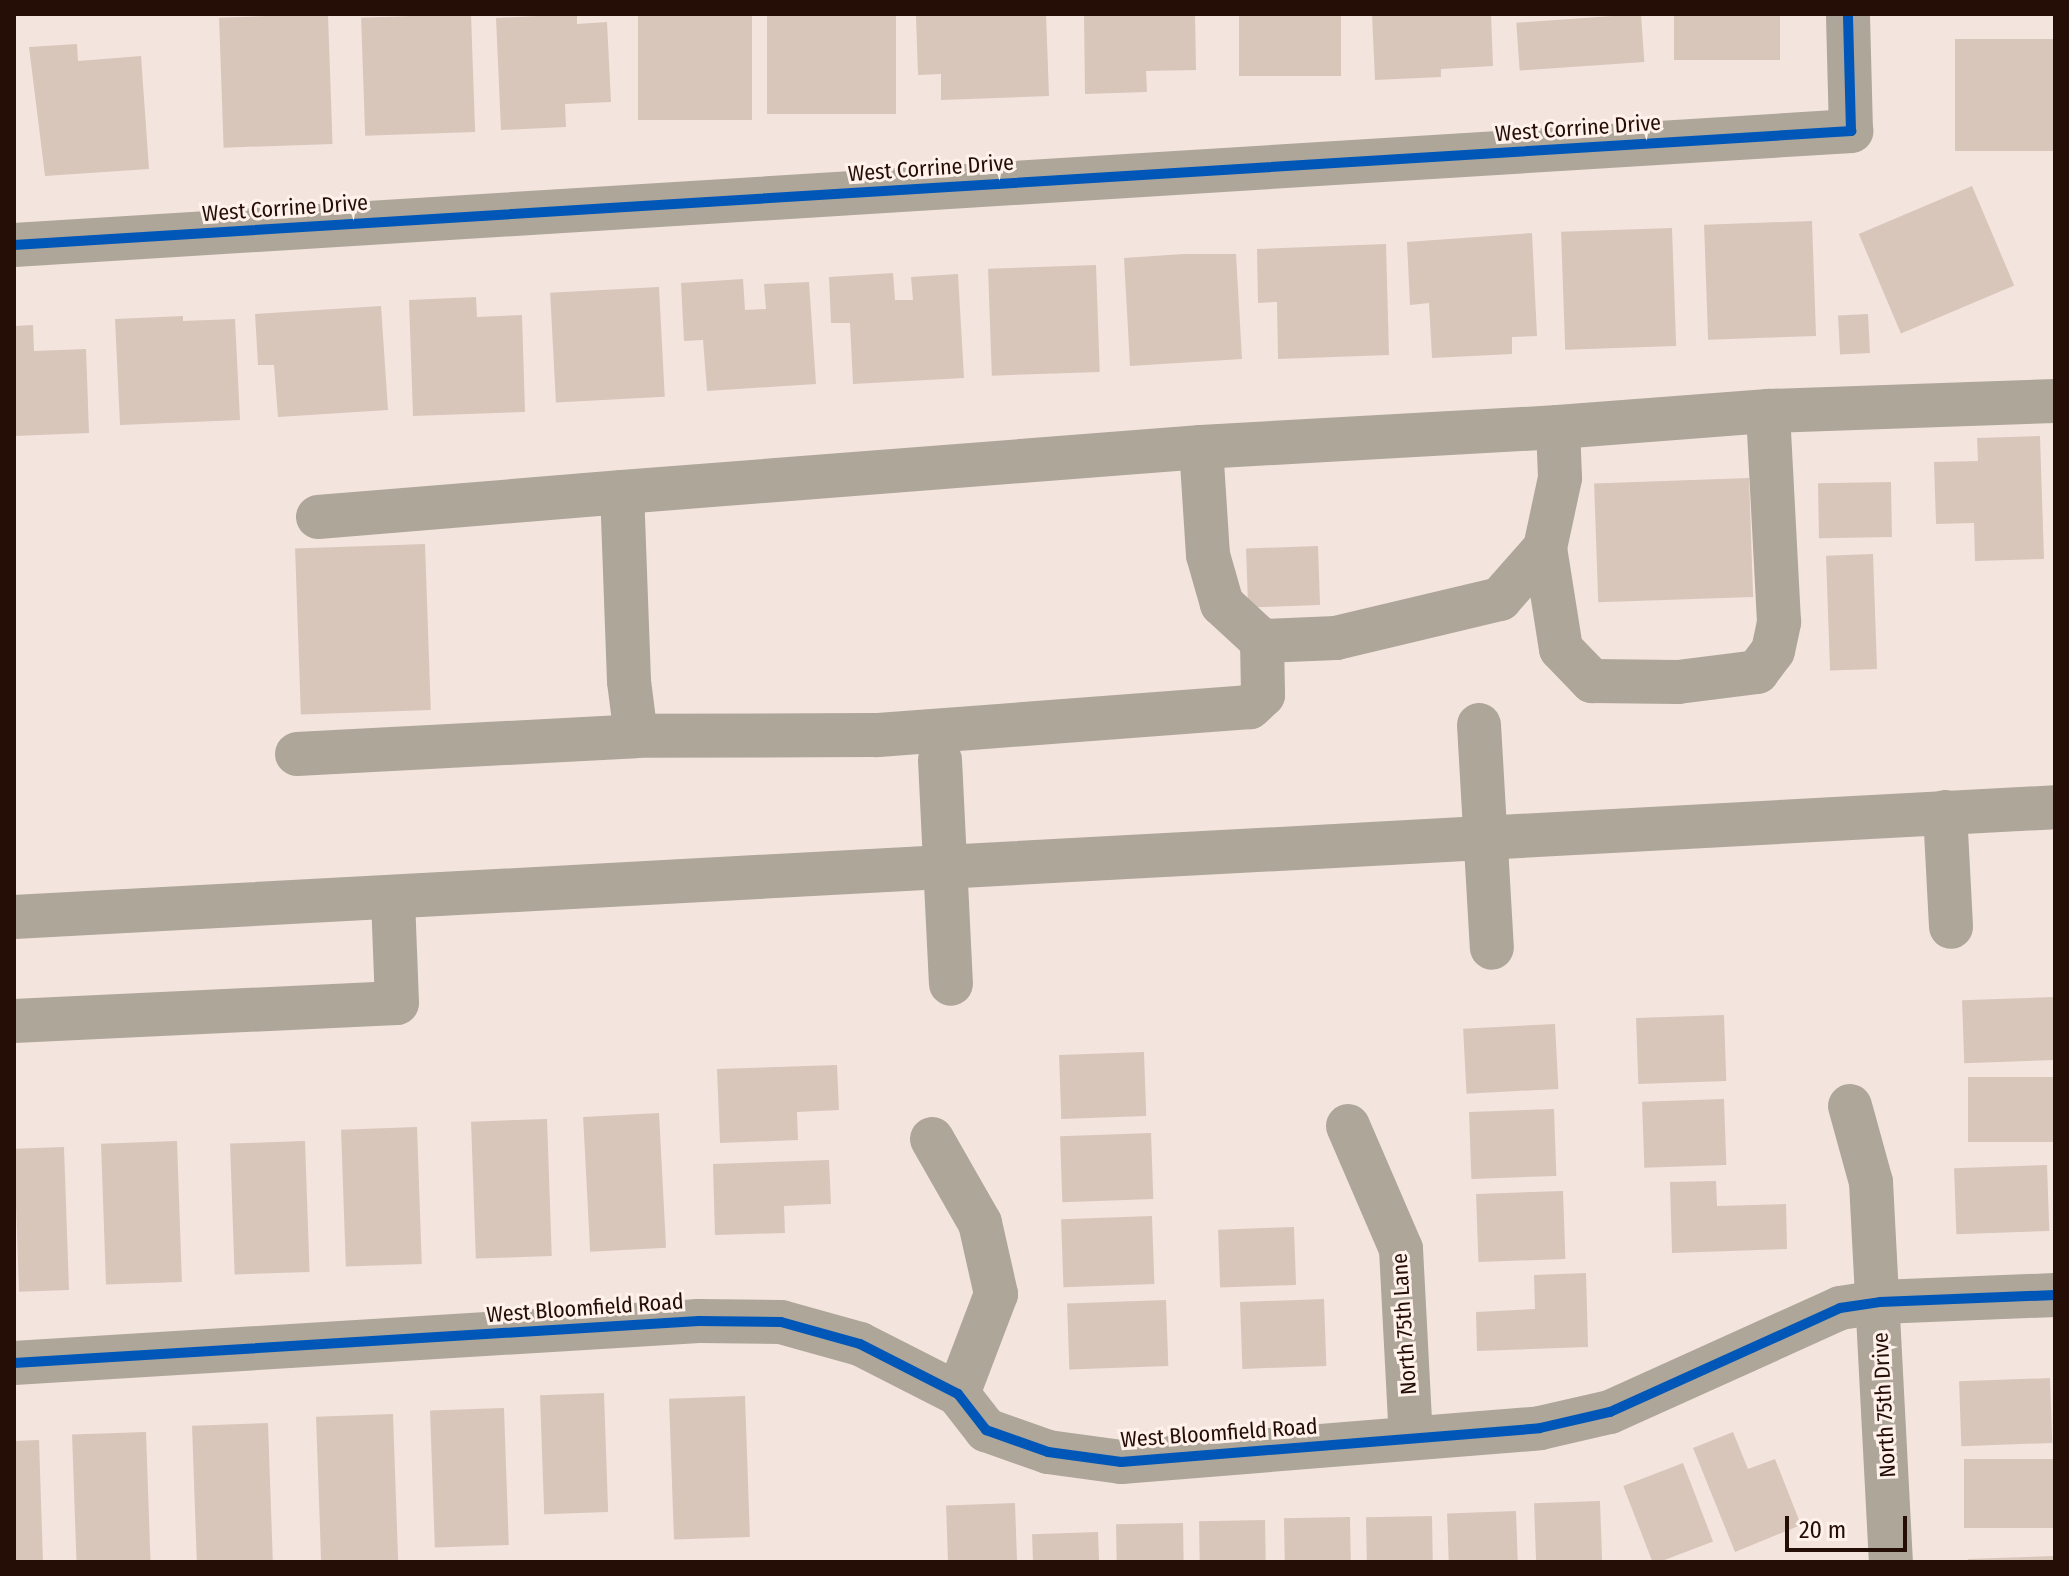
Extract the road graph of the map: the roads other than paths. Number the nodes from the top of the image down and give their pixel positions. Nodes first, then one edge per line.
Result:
1 (1848, 14) edge
2 (14, 245) edge
3 (2055, 401) edge
4 (1768, 411) junction
5 (1558, 427) junction
6 (1201, 447) junction
7 (622, 492) junction
8 (318, 517) dead end
9 (1545, 548) junction
10 (1262, 641) junction
11 (1479, 725) dead end
12 (636, 736) junction
13 (297, 754) dead end
14 (940, 760) dead end
15 (2055, 807) edge
16 (1945, 812) junction
17 (1486, 836) junction
18 (945, 865) junction
19 (393, 897) junction
20 (14, 917) edge
21 (1951, 927) dead end
22 (1492, 948) dead end
23 (951, 984) dead end
24 (14, 1021) edge
25 (1850, 1106) dead end
26 (1348, 1126) dead end
27 (932, 1139) dead end
28 (2055, 1295) edge
29 (1880, 1302) junction
30 (14, 1363) edge
31 (958, 1394) junction
32 (1411, 1438) junction
33 (1891, 1562) edge

1 - 2 street, West Corrine Drive
3 - 4 street
4 - 5 street
4 - 9 street
5 - 6 street
5 - 9 street
6 - 7 street
6 - 10 street
7 - 8 street
7 - 12 street
9 - 10 street
10 - 12 street
11 - 17 street
12 - 13 street
14 - 18 street
15 - 16 street
16 - 17 street
16 - 21 street
17 - 18 street
17 - 22 street
18 - 19 street
18 - 23 street
19 - 20 street
19 - 24 street
25 - 29 street, North 75th Drive
26 - 32 street, North 75th Lane
27 - 31 street
28 - 29 street, West Bloomfield Road
29 - 32 street, West Bloomfield Road
29 - 33 street, North 75th Drive
30 - 31 street, West Bloomfield Road
31 - 32 street, West Bloomfield Road

